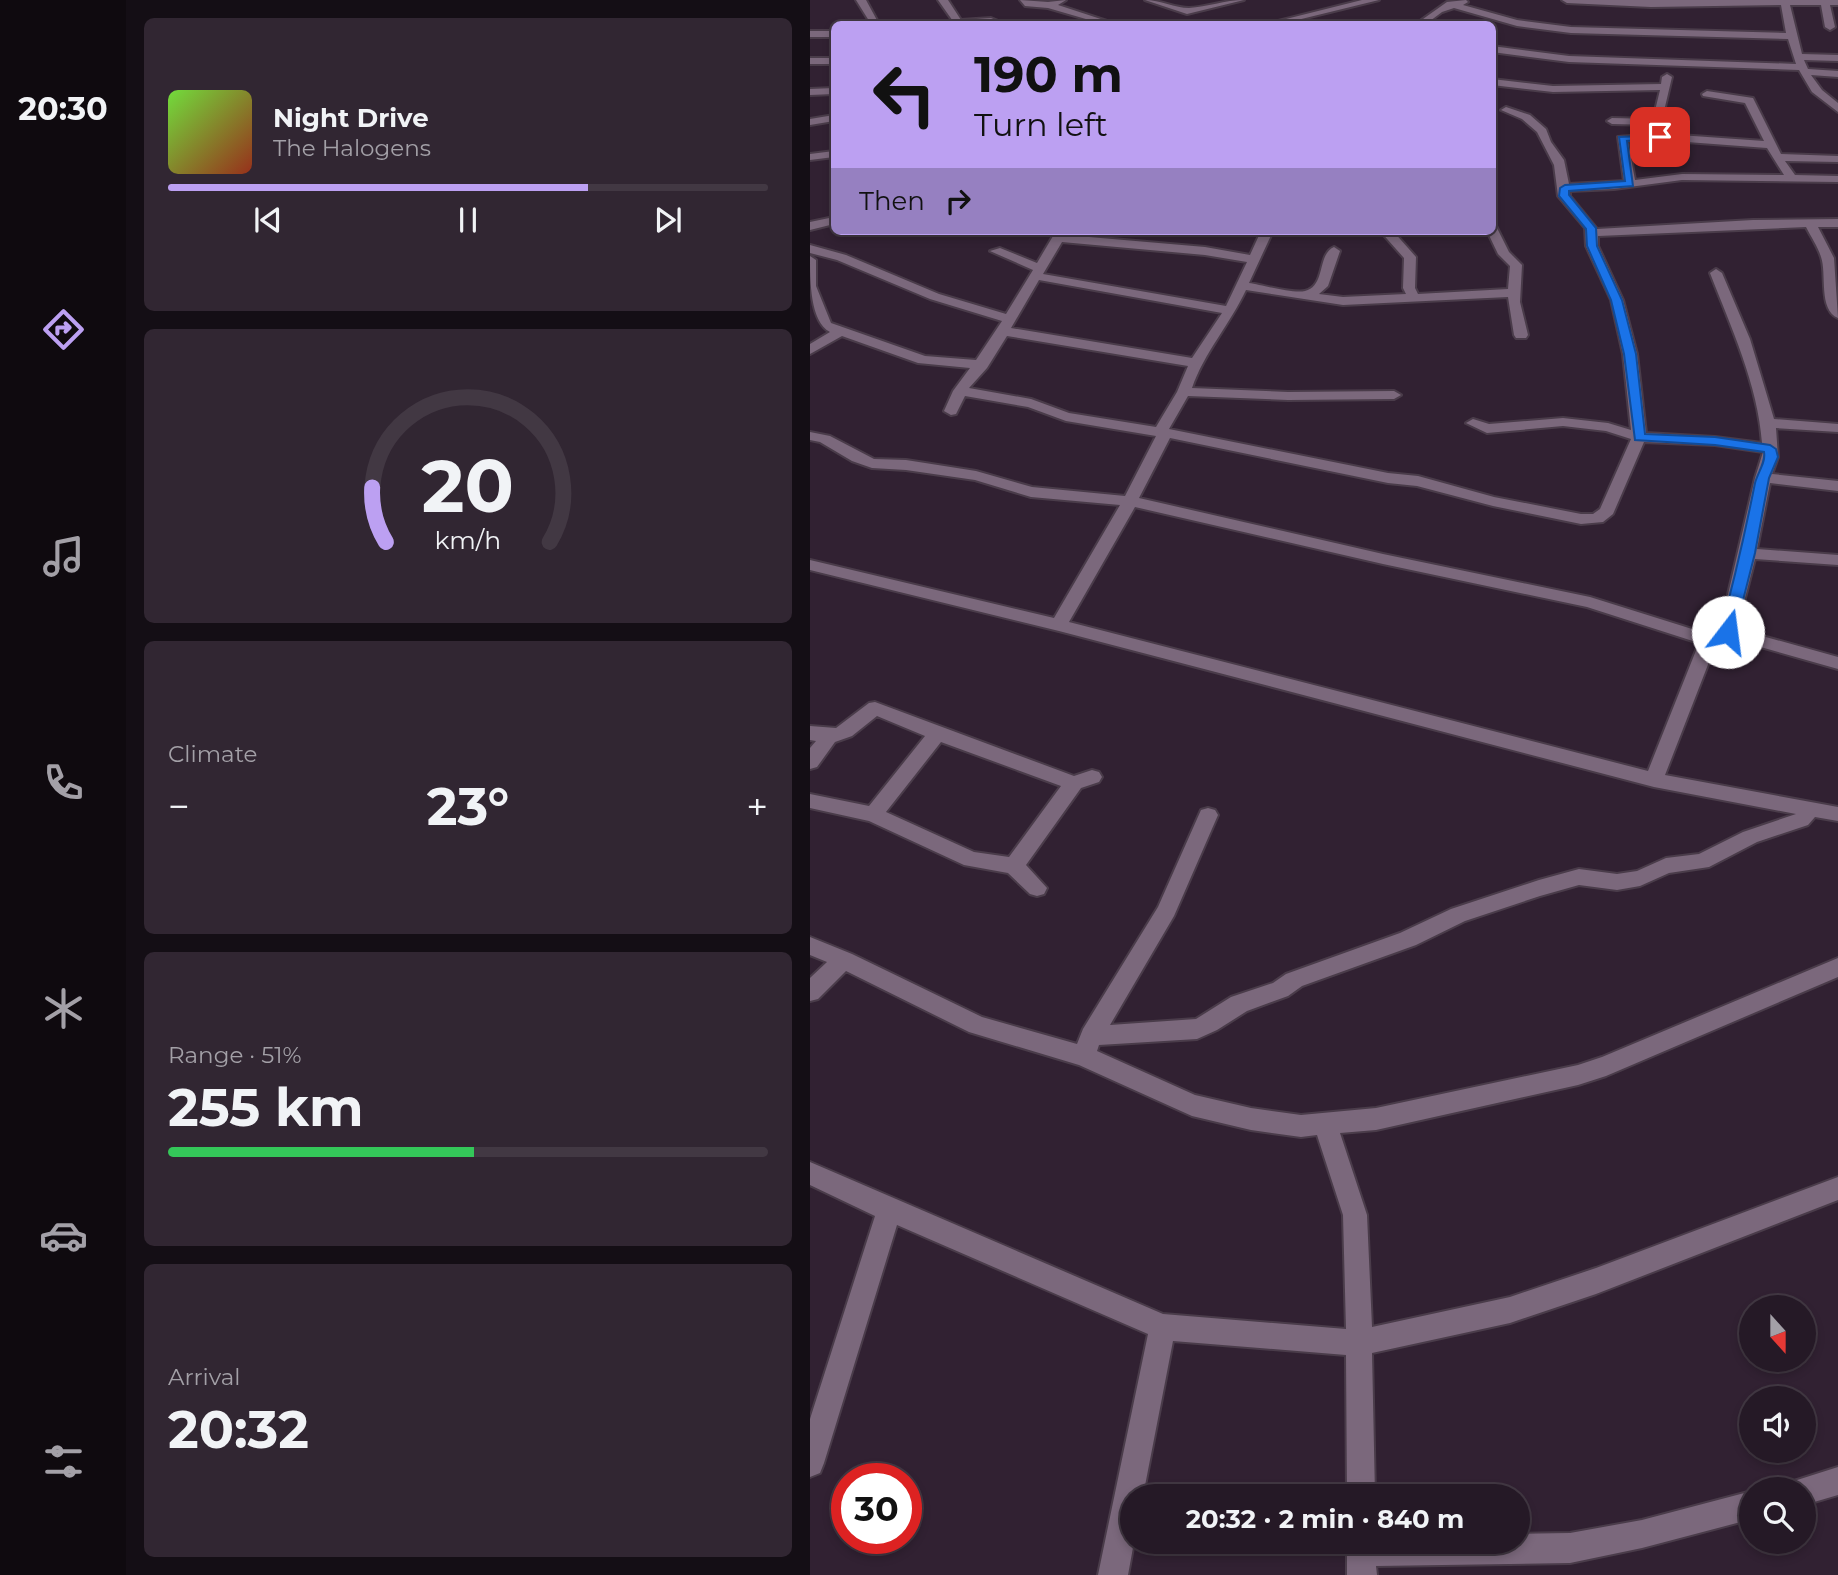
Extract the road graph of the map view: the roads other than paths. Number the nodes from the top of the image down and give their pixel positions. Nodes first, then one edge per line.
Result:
1 (861, 0) edge
2 (943, 0) edge
3 (1025, 0) edge
4 (1062, 0) edge
5 (1150, 0) edge
6 (1239, 0) edge
7 (1374, 0) edge
8 (1471, 0) edge
9 (1561, 0) edge
10 (1600, 1) edge
11 (1785, 1) edge
12 (1823, 1) edge
13 (1166, 2) edge
14 (1838, 2) edge
15 (1450, 4) junction
16 (1569, 4) edge
17 (1049, 5) junction
18 (1293, 19) junction
19 (1565, 19) dead end
20 (873, 21) edge
21 (957, 21) edge
22 (1095, 21) edge
23 (1284, 21) edge
24 (1297, 21) edge
25 (1425, 21) edge
26 (1830, 27) dead end
27 (1558, 29) junction
28 (810, 34) edge
29 (831, 34) edge
30 (1792, 36) junction
31 (1496, 50) edge
32 (1838, 58) edge
33 (810, 61) edge
34 (831, 61) edge
35 (1668, 62) junction
36 (1802, 65) junction
37 (1838, 74) edge
38 (1496, 83) edge
39 (1666, 86) junction
40 (831, 91) edge
41 (810, 92) edge
42 (1707, 94) dead end
43 (1499, 108) edge
44 (1838, 108) edge
45 (831, 118) edge
46 (1612, 121) dead end
47 (810, 122) edge
48 (1657, 122) junction
49 (1660, 137) junction
50 (1772, 145) junction
51 (831, 154) edge
52 (810, 157) edge
53 (1777, 157) junction
54 (1838, 159) edge
55 (1792, 179) junction
56 (1838, 179) edge
57 (1630, 184) junction
58 (1565, 188) junction
59 (831, 222) edge
60 (1838, 223) edge
61 (1811, 224) junction
62 (810, 226) edge
63 (1592, 233) junction
64 (1059, 235) edge
65 (1069, 235) edge
66 (1265, 235) edge
67 (1390, 235) edge
68 (1495, 235) edge
69 (810, 249) edge
70 (996, 251) dead end
71 (1334, 251) dead end
72 (1253, 258) junction
73 (810, 260) edge
74 (1038, 273) junction
75 (1716, 273) dead end
76 (810, 282) edge
77 (1242, 286) junction
78 (1514, 293) junction
79 (1304, 297) junction
80 (1414, 298) junction
81 (1229, 311) junction
82 (1838, 314) edge
83 (1006, 325) junction
84 (841, 331) junction
85 (1521, 335) dead end
86 (810, 350) edge
87 (1197, 363) junction
88 (982, 365) junction
89 (960, 391) junction
90 (1184, 392) junction
91 (1394, 396) dead end
92 (951, 411) dead end
93 (1473, 423) dead end
94 (1768, 423) junction
95 (1838, 428) edge
96 (1160, 432) junction
97 (810, 436) edge
98 (1640, 437) junction
99 (1770, 449) junction
100 (1763, 478) junction
101 (1838, 486) edge
102 (1130, 501) junction
103 (1748, 553) junction
104 (1838, 560) edge
105 (810, 568) edge
106 (849, 580) dead end
107 (1059, 625) junction
108 (1728, 632) junction
109 (1710, 640) junction
110 (1838, 663) edge
111 (937, 734) junction
112 (819, 735) edge
113 (810, 762) edge
114 (1654, 780) junction
115 (810, 801) edge
116 (1810, 808) junction
117 (873, 814) junction
118 (1838, 814) edge
119 (1208, 815) dead end
120 (1014, 866) junction
121 (1037, 888) dead end
122 (810, 946) edge
123 (844, 960) junction
124 (1838, 967) edge
125 (810, 992) edge
126 (1088, 1046) junction
127 (1325, 1125) junction
128 (810, 1172) edge
129 (1838, 1188) edge
130 (889, 1210) junction
131 (1164, 1327) junction
132 (1358, 1343) junction
133 (811, 1456) edge
134 (1838, 1481) edge
135 (1361, 1484) edge
136 (1816, 1487) edge
137 (1739, 1508) edge
138 (1362, 1556) edge
139 (1113, 1575) edge

1 - 20 street
2 - 21 street
3 - 17 street
4 - 17 street
5 - 13 street
6 - 13 street
7 - 18 street
8 - 15 street
9 - 16 street
10 - 11 street
10 - 16 street
11 - 12 street
11 - 30 street
12 - 14 street
12 - 26 street
15 - 25 street
15 - 27 street
17 - 22 street
18 - 23 street
18 - 24 street
19 - 27 street
27 - 30 street
28 - 29 street
30 - 36 street
31 - 35 street
32 - 36 street
33 - 34 street
35 - 36 street
35 - 39 street
36 - 37 street
36 - 44 street
38 - 39 street
39 - 48 street
40 - 41 street
42 - 50 street
43 - 58 street
45 - 47 street
46 - 48 street
48 - 49 street
49 - 50 street
49 - 57 street
50 - 53 street
51 - 52 street
53 - 54 street
53 - 55 street
55 - 56 street
55 - 57 street
57 - 58 street
58 - 63 street
59 - 62 street
60 - 61 street
61 - 63 street
61 - 82 street
63 - 98 street
64 - 74 street
65 - 72 street
66 - 72 street
67 - 80 street
68 - 78 street
69 - 83 street
70 - 74 street
71 - 79 street
72 - 77 street
73 - 76 street
74 - 81 street
74 - 83 street
75 - 94 street
76 - 84 street
77 - 79 street
77 - 81 street
78 - 80 street
78 - 85 street
79 - 80 street
81 - 87 street
83 - 87 street
83 - 88 street
84 - 86 street
84 - 88 street
87 - 90 street
88 - 89 street
89 - 92 street
89 - 96 street
90 - 91 street
90 - 96 street
93 - 98 street
94 - 95 street
94 - 99 street
96 - 98 street
96 - 102 street
97 - 102 street
98 - 99 street
99 - 100 street
100 - 101 street
100 - 103 street
102 - 107 street
102 - 109 street
103 - 104 street
103 - 108 street
105 - 106 street
105 - 107 street
107 - 114 street
108 - 109 street
108 - 110 street
109 - 114 street
111 - 112 street
111 - 117 street
111 - 120 street
112 - 113 street
114 - 116 street
115 - 117 street
116 - 118 street
116 - 126 street
117 - 120 street
119 - 126 street
120 - 121 street
122 - 123 street
123 - 125 street
123 - 126 street
124 - 127 street
126 - 127 street
127 - 132 street
128 - 130 street
129 - 132 street
130 - 131 street
130 - 133 street
131 - 132 street
131 - 139 street
132 - 135 street
134 - 136 street
137 - 138 street

